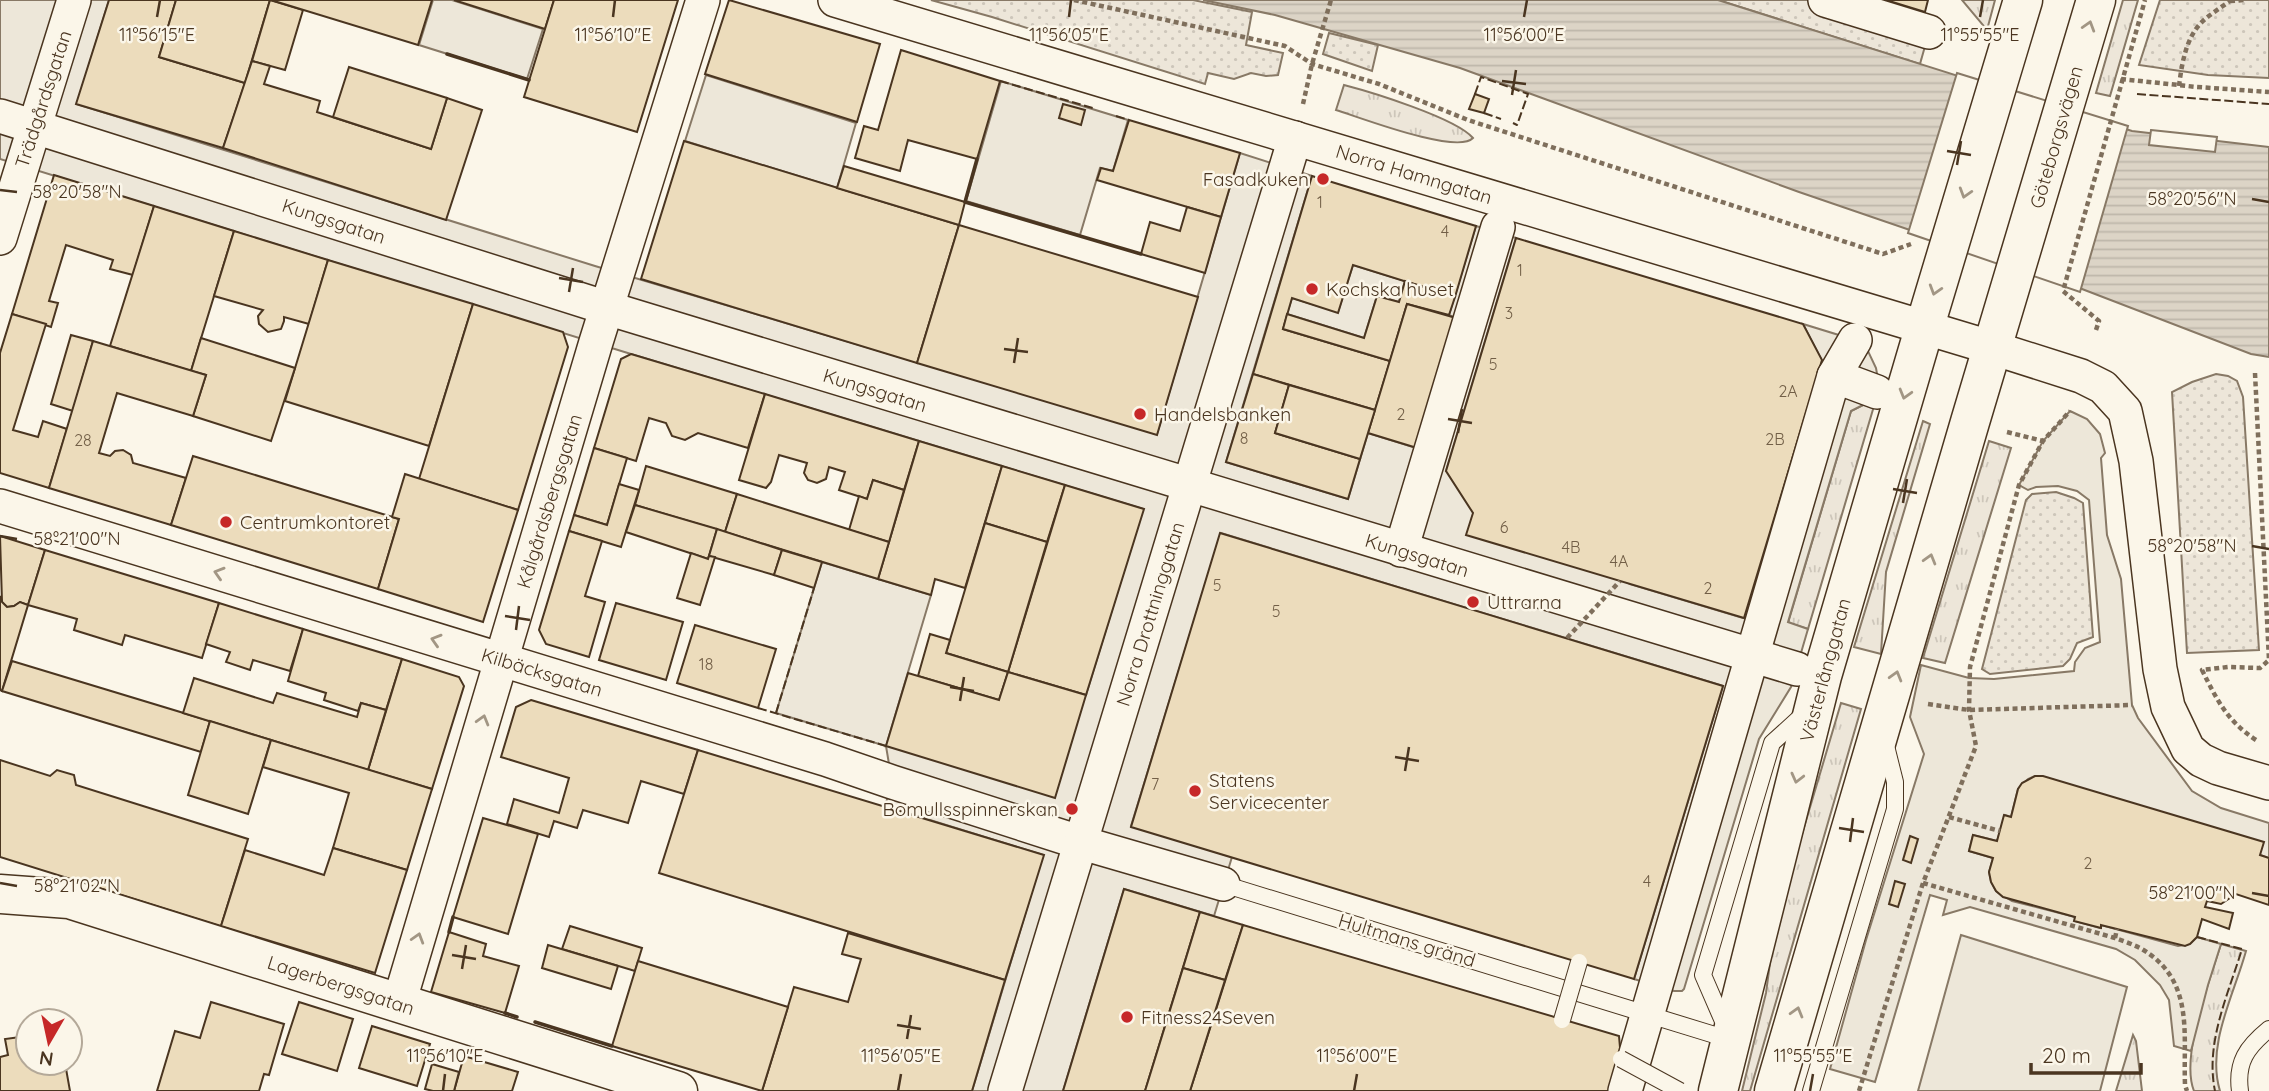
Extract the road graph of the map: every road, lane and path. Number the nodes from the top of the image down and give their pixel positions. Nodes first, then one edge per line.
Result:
1 (74, 0) edge
2 (703, 0) edge
3 (835, 0) edge
4 (1074, 0) edge
5 (1331, 0) edge
6 (1825, 0) edge
7 (2023, 0) edge
8 (2096, 0) edge
9 (2145, 0) edge
10 (2230, 0) edge
11 (2245, 0) edge
12 (1929, 32) dead end
13 (1312, 64) junction
14 (2122, 79) junction
15 (2179, 86) junction
16 (2269, 92) edge
17 (1303, 106) dead end
18 (0, 116) edge
19 (36, 126) junction
20 (1295, 138) junction
21 (1498, 227) dead end
22 (0, 238) edge
23 (1931, 248) junction
24 (607, 308) junction
25 (1924, 328) junction
26 (2096, 330) dead end
27 (1855, 340) dead end
28 (1993, 348) junction
29 (2255, 373) dead end
30 (1833, 376) junction
31 (1877, 392) dead end
32 (2070, 411) dead end
33 (1999, 430) dead end
34 (2043, 441) junction
35 (1189, 485) junction
36 (0, 506) edge
37 (2266, 544) edge
38 (1401, 550) junction
39 (1620, 581) dead end
40 (1567, 638) dead end
41 (1752, 656) junction
42 (501, 660) junction
43 (2269, 660) edge
44 (1797, 669) dead end
45 (1924, 704) dead end
46 (2132, 705) dead end
47 (1969, 710) junction
48 (1881, 726) junction
49 (2265, 743) dead end
50 (2269, 783) edge
51 (1949, 817) junction
52 (2000, 831) dead end
53 (1082, 843) junction
54 (1923, 883) junction
55 (1223, 884) joint
56 (0, 894) edge
57 (2117, 929) dead end
58 (2115, 938) junction
59 (1579, 962) dead end
60 (399, 1003) junction
61 (1648, 1014) junction
62 (1562, 1020) dead end
63 (2269, 1029) edge
64 (1731, 1040) junction
65 (1626, 1072) edge
66 (678, 1091) edge
67 (1005, 1091) edge
68 (1680, 1091) edge
69 (1718, 1091) edge
70 (1774, 1091) edge
71 (1811, 1091) edge
72 (1859, 1091) edge
73 (2188, 1091) edge
74 (2240, 1091) edge

1 - 19 street, Trädgårdsgatan
2 - 24 street, Kålgårdsbergsgatan
3 - 20 street, Norra Hamngatan
4 - 13 path
5 - 13 path
6 - 12 street
7 -> 23 main road
28 -> 8 main road, Göteborgsvägen
9 - 14 path
10 - 11 path
10 - 15 path
13 - 17 path
13 - 23 path
14 - 15 path
14 - 26 path
15 - 16 path
18 - 19 street, Kungsgatan
19 - 22 street, Trädgårdsgatan
19 - 24 street, Kungsgatan
20 - 25 street, Norra Hamngatan
20 - 35 street, Norra Drottninggatan
21 - 38 street
23 -> 25 main road, Västerlånggatan
24 - 35 street, Kungsgatan
24 - 42 street, Kålgårdsbergsgatan
25 - 28 street, Norra Hamngatan
25 -> 64 main road, Västerlånggatan
27 - 30 street
48 -> 28 main road
28 - 50 street, Norra Hamngatan
29 - 37 path
30 - 31 street
30 - 41 street
32 - 34 path
33 - 34 path
34 - 47 path
35 - 38 street, Kungsgatan
35 - 53 street, Norra Drottninggatan
42 -> 36 street, Kilbäcksgatan
37 - 43 path
38 - 41 street, Kungsgatan
39 - 40 path, bridge
41 - 44 street, Kungsgatan
41 - 61 street
42 - 53 street, Kilbäcksgatan
60 -> 42 street, Kålgårdsbergsgatan
43 - 49 path
45 - 47 path
46 - 47 path
47 - 51 path
70 -> 48 main road
48 - 71 lane
51 - 52 path
51 - 54 path
53 - 55 street, Hultmans gränd
53 - 67 street, Norra Drottninggatan
54 - 58 path
54 - 72 path
55 - 61 lane, Hultmans gränd
56 - 60 main road, Lagerbergsgatan
57 - 58 path
58 - 73 path
59 - 62 lane, bridge
60 - 66 main road, Lagerbergsgatan
61 - 64 lane, Hultmans gränd
61 - 65 street
63 - 74 lane
64 - 69 main road, Västerlånggatan
65 - 68 lane, bridge

